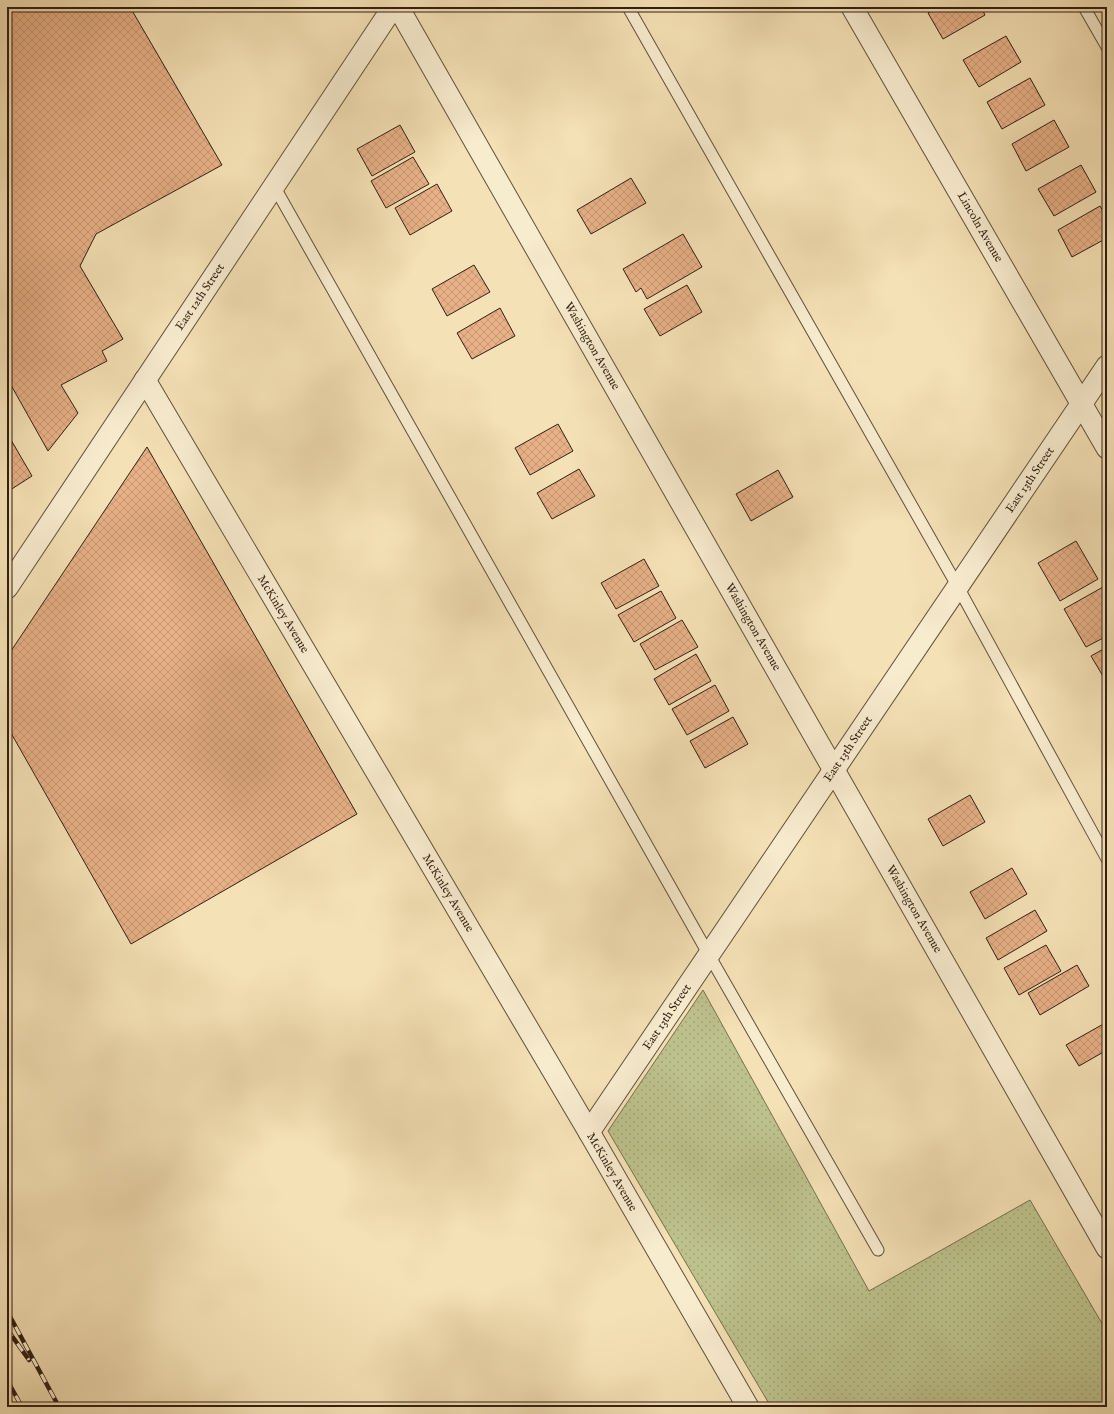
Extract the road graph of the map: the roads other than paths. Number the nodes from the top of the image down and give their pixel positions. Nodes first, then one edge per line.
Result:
1 (393, 7) edge
2 (398, 7) edge
3 (628, 7) edge
4 (852, 7) edge
5 (1084, 7) edge
6 (1107, 47) edge
7 (274, 186) junction
8 (1107, 366) edge
9 (145, 380) junction
10 (1081, 403) junction
11 (1107, 448) edge
12 (958, 586) junction
13 (7, 588) edge
14 (834, 769) junction
15 (1107, 859) edge
16 (709, 955) junction
17 (589, 1132) junction
18 (1107, 1248) edge
19 (878, 1250) dead end
20 (748, 1407) edge

1 - 7 street, East 12th Street
2 - 14 street, Washington Avenue
3 - 12 lane
4 - 10 street, Lincoln Avenue
5 - 6 lane
7 - 9 street, East 12th Street
7 - 16 lane
8 - 10 street, East 13th Street
9 - 13 street, East 12th Street
9 - 17 street, McKinley Avenue
10 - 11 street, Lincoln Avenue
10 - 12 street, East 13th Street
12 - 14 street, East 13th Street
12 - 15 lane
14 - 16 street, East 13th Street
14 - 18 street, Washington Avenue
16 - 17 street, East 13th Street
16 - 19 lane
17 - 20 street, McKinley Avenue

